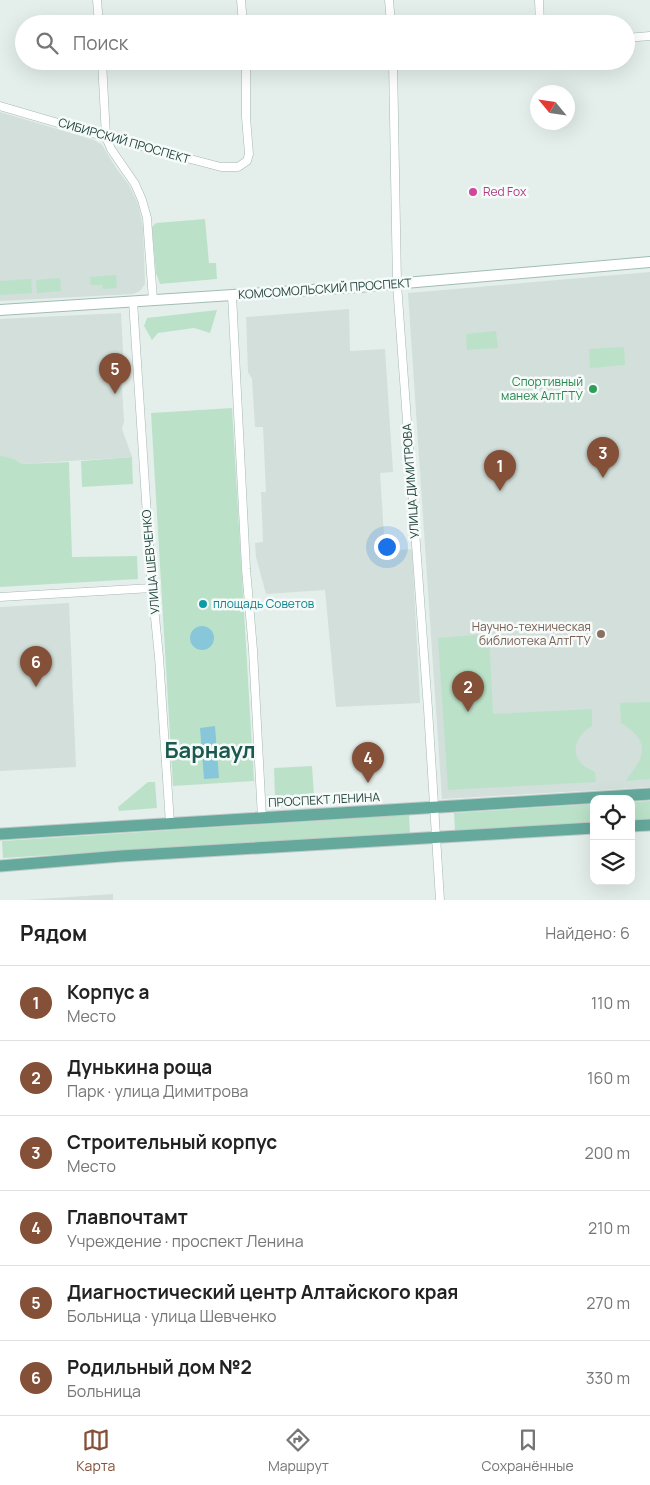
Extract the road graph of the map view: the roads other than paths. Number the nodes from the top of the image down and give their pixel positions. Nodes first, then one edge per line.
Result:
1 (97, 0) edge
2 (242, 0) edge
3 (389, 0) edge
4 (539, 0) edge
5 (98, 15) edge
6 (243, 15) edge
7 (390, 15) edge
8 (540, 15) edge
9 (650, 36) edge
10 (635, 37) edge
11 (102, 70) edge
12 (246, 70) edge
13 (393, 70) edge
14 (0, 106) edge
15 (106, 137) junction
16 (650, 262) edge
17 (397, 284) junction
18 (232, 295) junction
19 (154, 300) junction
20 (134, 301) junction
21 (0, 310) edge
22 (152, 588) junction
23 (0, 597) edge
24 (650, 794) edge
25 (434, 808) junction
26 (262, 818) junction
27 (170, 824) junction
28 (650, 825) edge
29 (635, 826) edge
30 (590, 828) edge
31 (0, 834) edge
32 (436, 837) junction
33 (0, 866) edge
34 (440, 900) edge

1 - 5 street
2 - 6 street
3 - 7 street
4 - 8 street
9 - 10 street
11 - 15 street
12 - 15 street, СИБИРСКИЙ ПРОСПЕКТ
13 - 17 street, УЛИЦА ДИМИТРОВА
14 - 15 street, СИБИРСКИЙ ПРОСПЕКТ
15 - 19 street
16 - 17 main road, КОМСОМОЛЬСКИЙ ПРОСПЕКТ
17 - 18 main road, КОМСОМОЛЬСКИЙ ПРОСПЕКТ
17 - 25 street, УЛИЦА ДИМИТРОВА
18 - 19 main road, КОМСОМОЛЬСКИЙ ПРОСПЕКТ
18 - 26 street
19 - 20 main road, КОМСОМОЛЬСКИЙ ПРОСПЕКТ
20 - 21 main road, КОМСОМОЛЬСКИЙ ПРОСПЕКТ
20 - 22 street, УЛИЦА ШЕВЧЕНКО
22 - 23 street
22 - 27 street, УЛИЦА ШЕВЧЕНКО
24 - 25 main road, ПРОСПЕКТ ЛЕНИНА
25 - 26 main road, ПРОСПЕКТ ЛЕНИНА
25 - 32 street, УЛИЦА ДИМИТРОВА
26 - 27 main road, ПРОСПЕКТ ЛЕНИНА
27 - 31 main road, ПРОСПЕКТ ЛЕНИНА
28 - 29 main road
30 - 32 main road
32 - 33 main road
32 - 34 street, УЛИЦА ДИМИТРОВА

